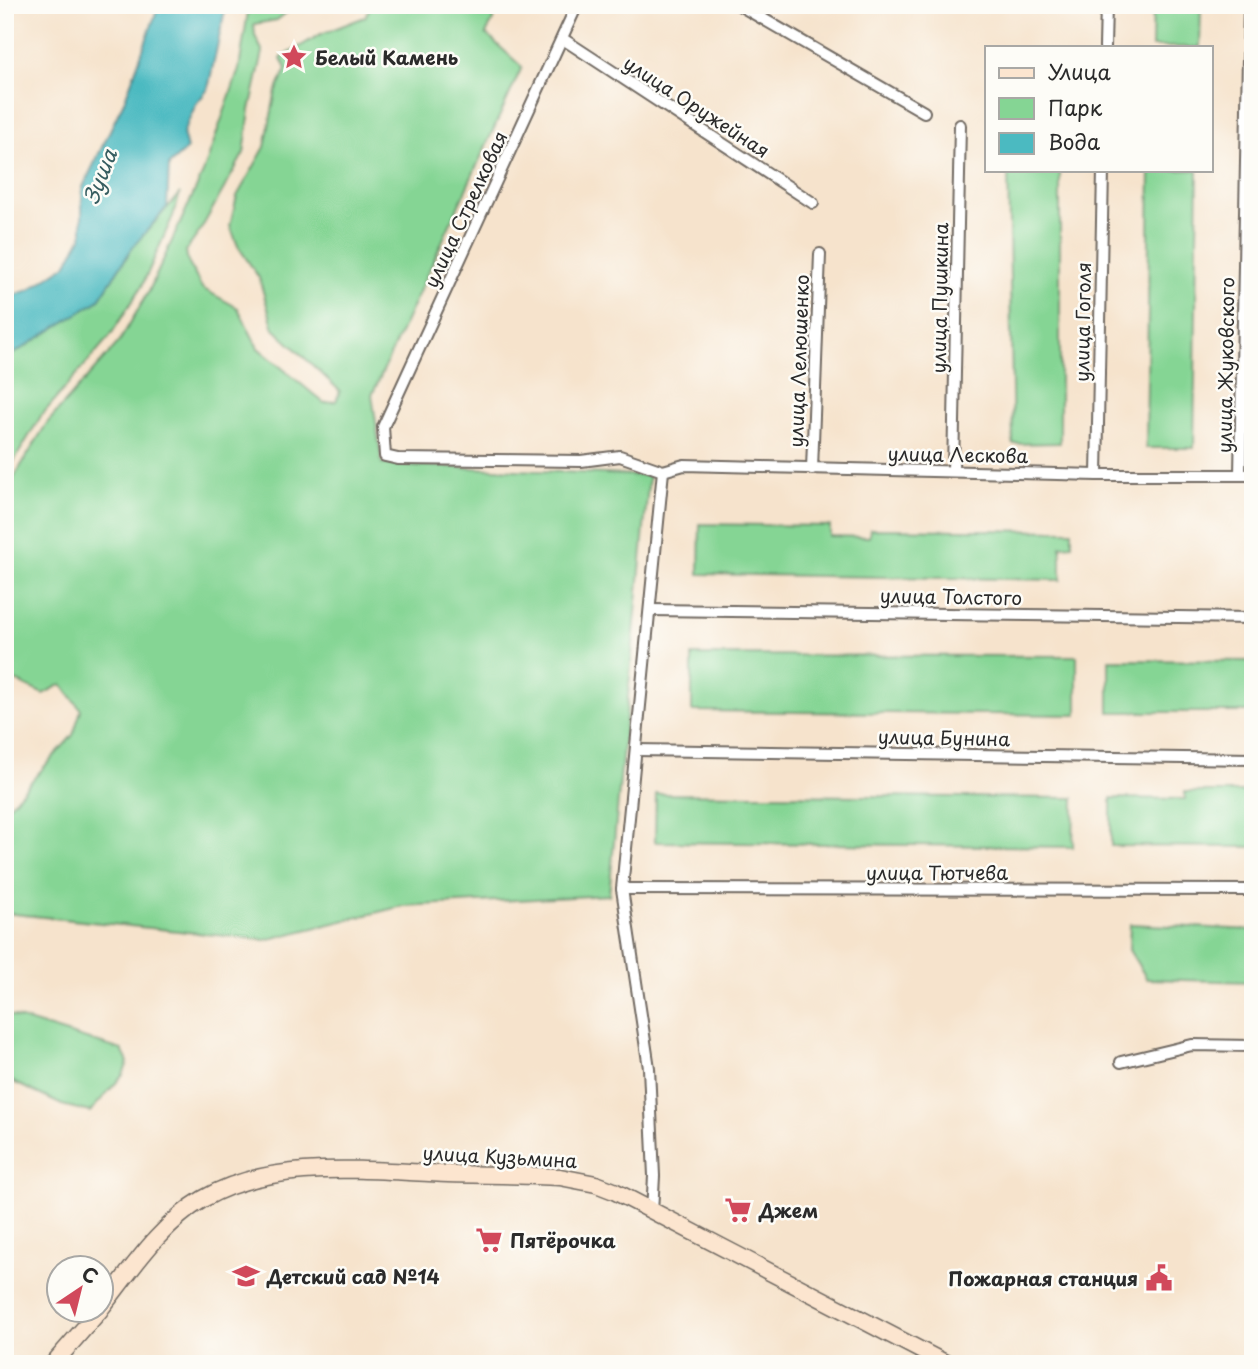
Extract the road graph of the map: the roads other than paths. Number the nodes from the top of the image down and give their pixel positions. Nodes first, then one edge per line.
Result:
1 (577, 5) edge
2 (739, 5) edge
3 (1105, 5) edge
4 (1249, 5) edge
5 (563, 39) junction
6 (1105, 46) edge
7 (924, 112) dead end
8 (960, 125) dead end
9 (1103, 172) edge
10 (813, 203) dead end
11 (820, 254) dead end
12 (812, 469) junction
13 (663, 471) junction
14 (953, 471) junction
15 (1240, 474) junction
16 (1097, 475) junction
17 (1253, 475) edge
18 (650, 610) junction
19 (1253, 618) edge
20 (636, 751) junction
21 (1253, 758) edge
22 (622, 888) junction
23 (1253, 890) edge
24 (1253, 1046) edge
25 (1121, 1062) dead end
26 (652, 1212) junction
27 (116, 1289) edge
28 (87, 1324) edge
29 (53, 1364) edge
30 (947, 1364) edge

1 - 5 street, улица Стрелковая
2 - 7 street
3 - 6 street
4 - 15 street, улица Жуковского
5 - 10 street, улица Оружейная
5 - 13 street, улица Стрелковая
8 - 14 street, улица Пушкина
9 - 16 street, улица Гоголя
11 - 12 street, улица Лелюшенко
12 - 13 street, улица Лескова
12 - 14 street, улица Лескова
13 - 18 street
14 - 16 street, улица Лескова
15 - 16 street, улица Лескова
15 - 17 street, улица Лескова
18 - 19 street, улица Толстого
18 - 20 street
20 - 21 street, улица Бунина
20 - 22 street
22 - 23 street, улица Тютчева
22 - 26 street
24 - 25 street
26 - 27 main road, улица Кузьмина
26 - 30 main road, улица Кузьмина
28 - 29 main road, улица Кузьмина

